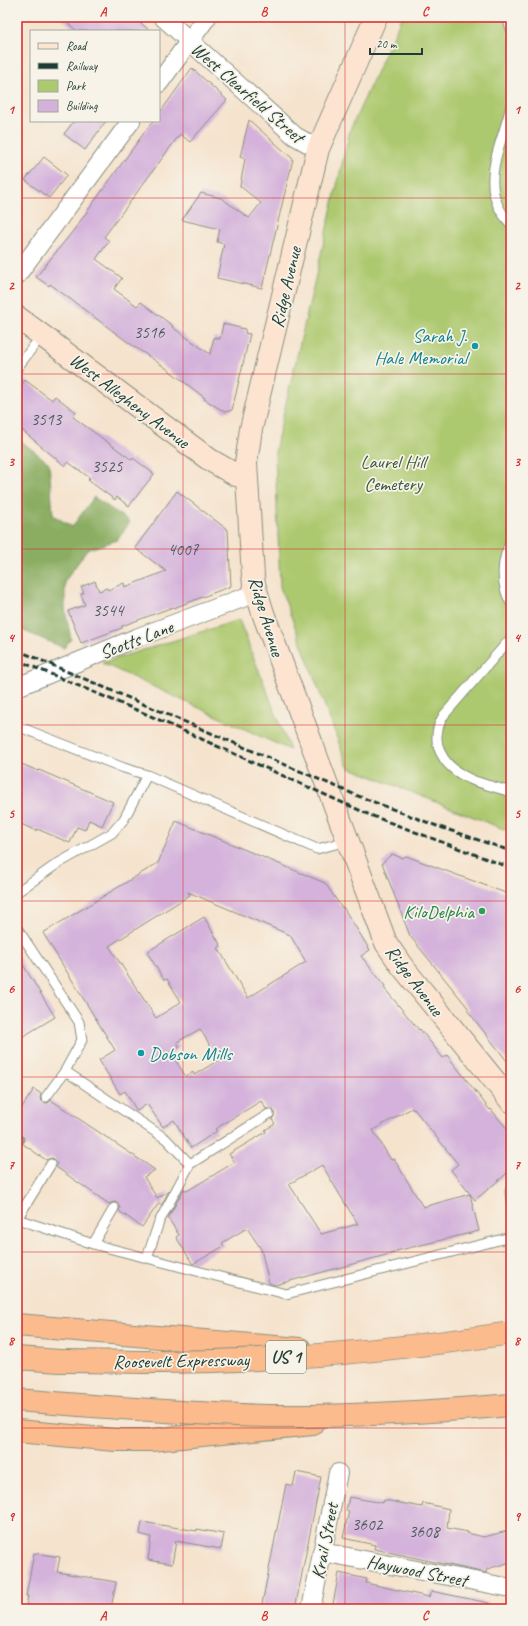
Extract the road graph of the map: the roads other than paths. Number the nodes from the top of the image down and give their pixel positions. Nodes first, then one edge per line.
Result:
1 (163, 17) edge
2 (208, 17) edge
3 (376, 17) edge
4 (507, 17) edge
5 (511, 29) edge
6 (190, 42) junction
7 (160, 82) edge
8 (511, 106) edge
9 (130, 122) edge
10 (318, 149) junction
11 (511, 224) edge
12 (17, 275) edge
13 (17, 316) edge
14 (42, 335) junction
15 (17, 368) edge
16 (247, 478) junction
17 (511, 541) edge
18 (256, 593) junction
19 (511, 603) edge
20 (511, 638) edge
21 (17, 687) edge
22 (17, 726) edge
23 (147, 775) junction
24 (511, 792) edge
25 (347, 841) junction
26 (17, 892) edge
27 (19, 934) edge
28 (65, 1071) junction
29 (46, 1096) dead end
30 (511, 1101) edge
31 (269, 1114) dead end
32 (51, 1164) dead end
33 (190, 1164) junction
34 (510, 1192) dead end
35 (511, 1202) edge
36 (114, 1208) dead end
37 (511, 1237) edge
38 (94, 1244) junction
39 (147, 1258) junction
40 (17, 1325) edge
41 (511, 1333) edge
42 (511, 1340) edge
43 (17, 1358) edge
44 (17, 1400) edge
45 (511, 1404) edge
46 (17, 1431) edge
47 (338, 1473) dead end
48 (322, 1552) junction
49 (511, 1588) edge
50 (311, 1609) edge

1 - 6 street, West Clearfield Street
2 - 6 street
3 - 10 main road, Ridge Avenue
4 - 5 lane
6 - 7 street
6 - 10 street, West Clearfield Street
8 - 11 lane
9 - 12 street
10 - 16 main road, Ridge Avenue
13 - 14 main road, West Allegheny Avenue
14 - 15 lane
14 - 16 main road, West Allegheny Avenue
16 - 18 main road, Ridge Avenue
17 - 19 lane
18 - 21 street, Scotts Lane
18 - 25 main road, Ridge Avenue
20 - 24 lane
22 - 23 lane
23 - 25 lane
23 - 26 lane
25 - 30 main road, Ridge Avenue
27 - 28 lane
28 - 29 lane
28 - 33 lane
31 - 33 lane
32 - 38 lane
33 - 39 lane
34 - 35 lane
36 - 38 lane
37 - 39 lane
38 - 39 lane
40 - 42 highway
41 - 43 highway, Roosevelt Expressway / US 1, bridge
44 - 45 highway, bridge
45 - 46 highway
47 - 48 street, Krail Street
48 - 49 street, Haywood Street
48 - 50 street, Krail Street

